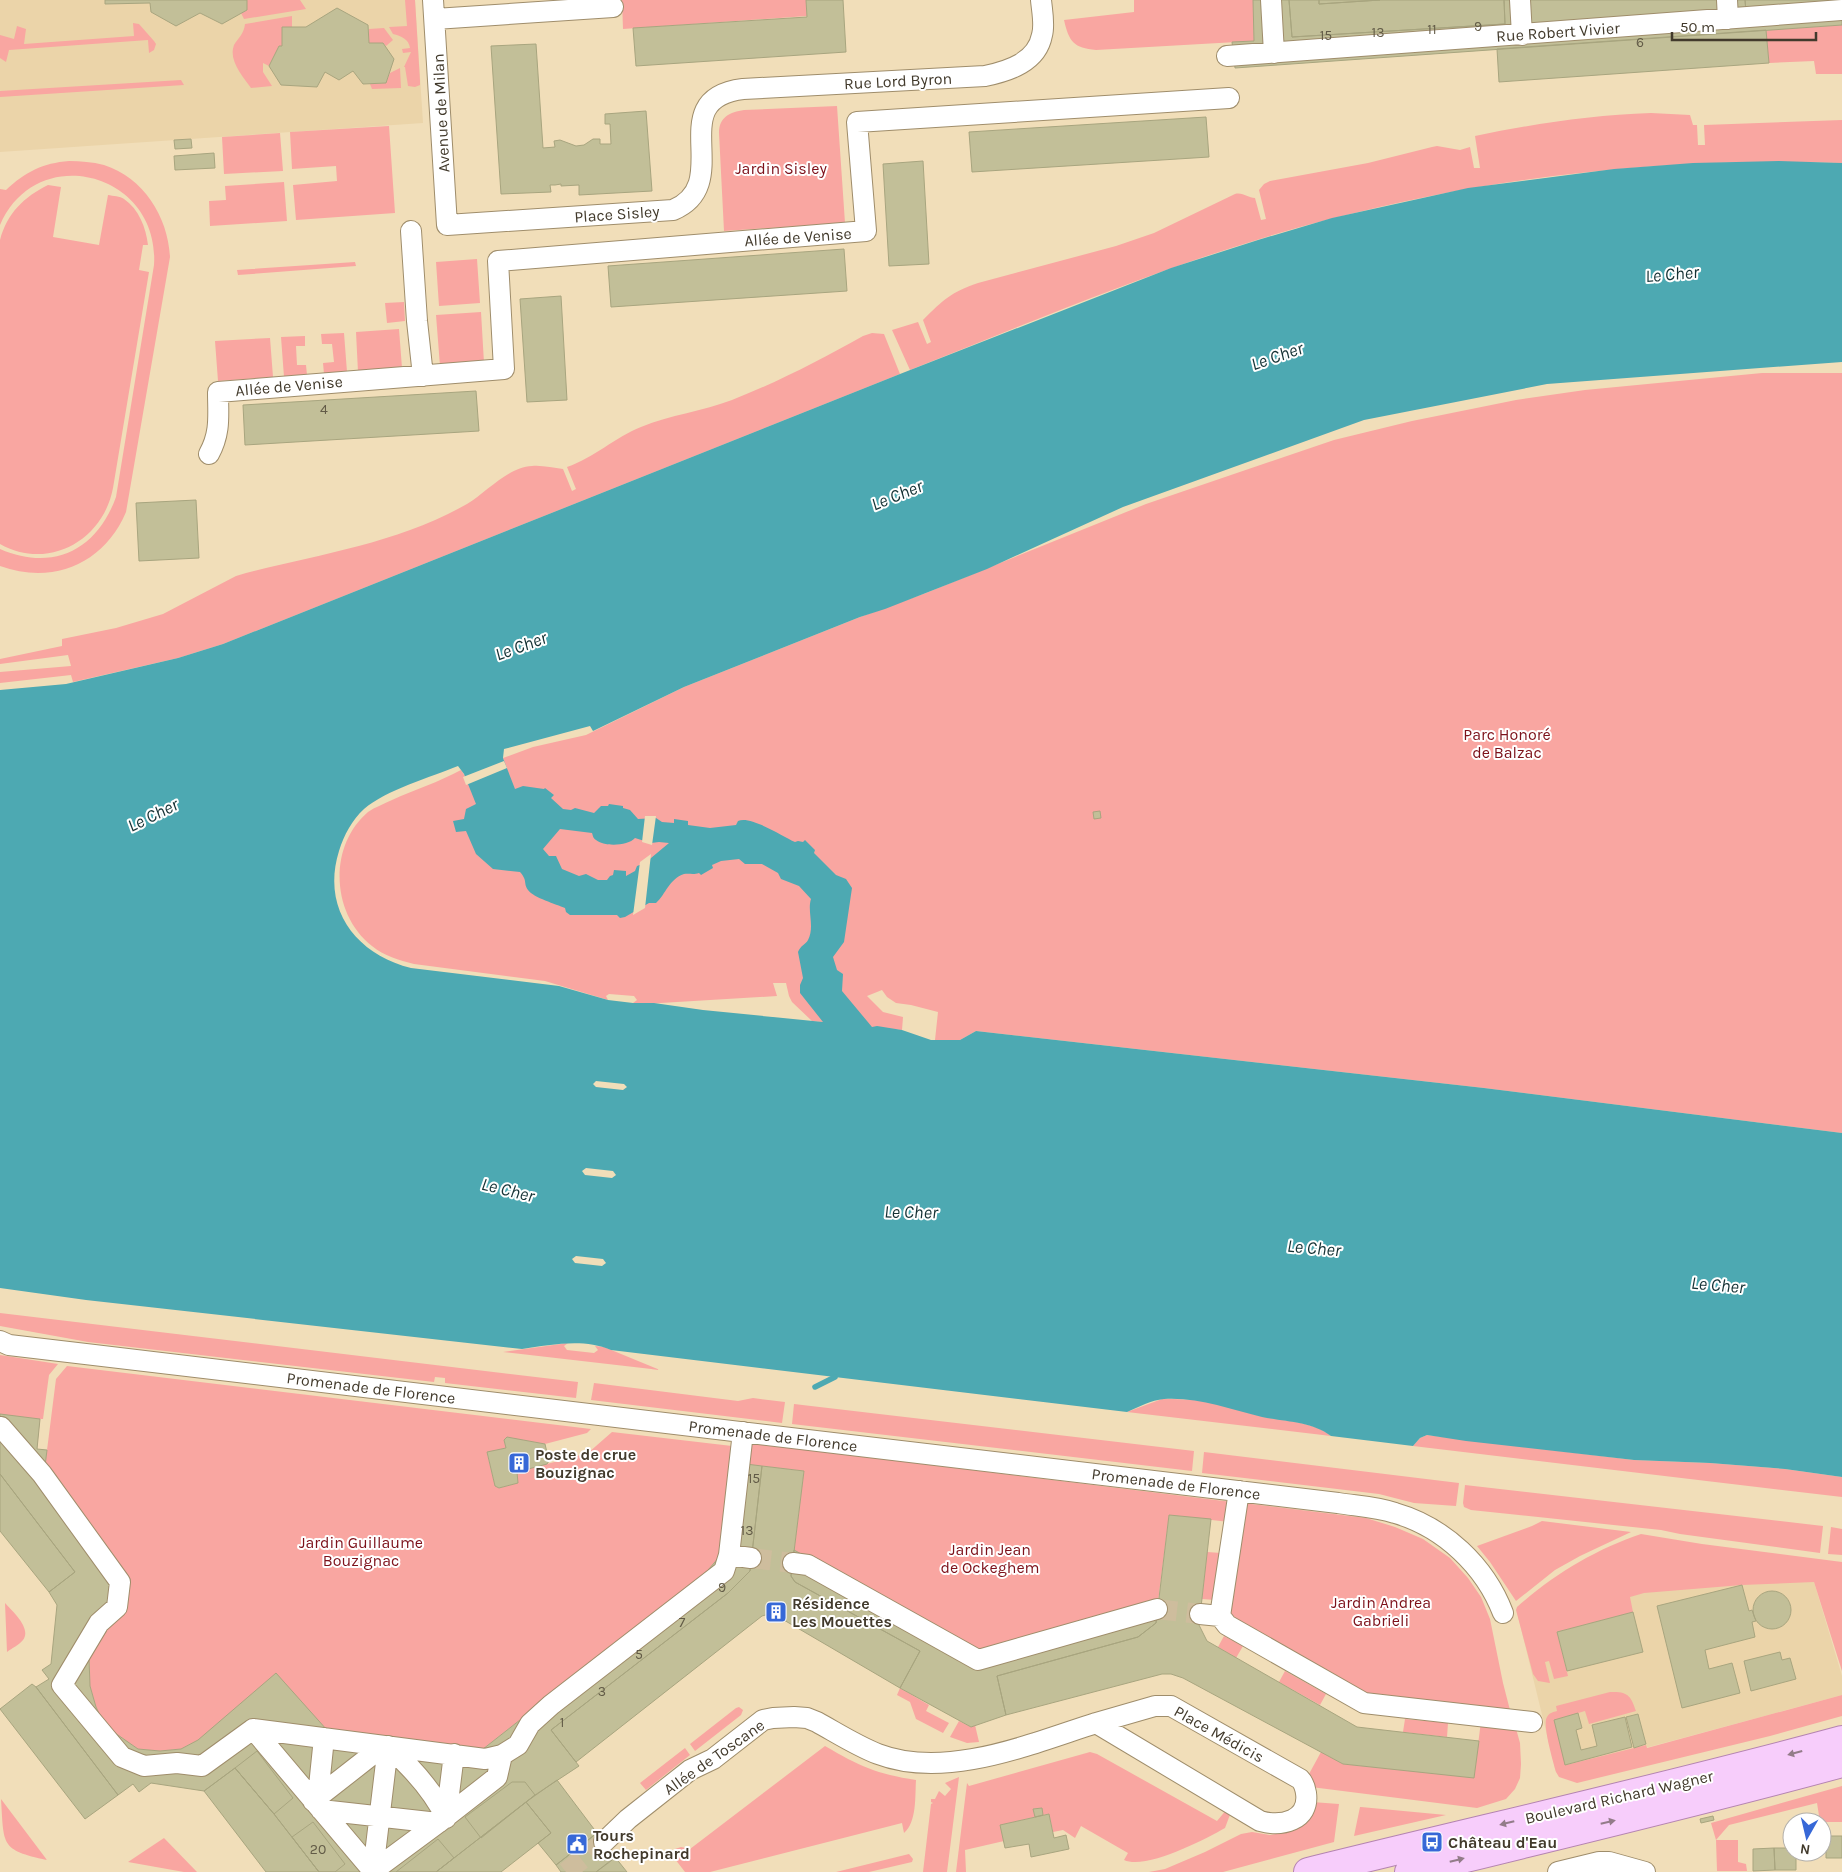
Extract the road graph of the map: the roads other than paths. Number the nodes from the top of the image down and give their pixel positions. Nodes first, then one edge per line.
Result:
1 (1041, 0) edge
2 (1271, 0) edge
3 (1520, 0) edge
4 (613, 7) dead end
5 (434, 10) edge
6 (1728, 10) edge
7 (1842, 10) edge
8 (1522, 35) junction
9 (1274, 53) junction
10 (1227, 56) dead end
11 (1229, 98) dead end
12 (706, 109) joint
13 (447, 225) joint
14 (411, 231) dead end
15 (423, 376) junction
16 (209, 454) dead end
17 (5, 1343) edge
18 (1, 1427) edge
19 (743, 1432) junction
20 (1239, 1491) junction
21 (728, 1555) junction
22 (751, 1558) tunnel mouth
23 (793, 1563) tunnel mouth
24 (1157, 1609) tunnel mouth
25 (1503, 1613) dead end
26 (1532, 1722) dead end
27 (1096, 1724) junction
28 (252, 1729) junction
29 (324, 1738) junction
30 (1842, 1740) edge
31 (388, 1746) junction
32 (454, 1754) junction
33 (502, 1755) junction
34 (1842, 1763) edge
35 (318, 1802) junction
36 (380, 1816) junction
37 (442, 1820) junction
38 (604, 1842) tunnel mouth
39 (373, 1871) edge
40 (1308, 1872) edge
41 (1409, 1872) edge
42 (1558, 1872) edge
43 (1645, 1872) edge

1 - 12 street, Rue Lord Byron
2 - 9 street
3 - 8 street
4 - 5 street
5 - 13 street, Avenue de Milan
6 - 7 street, Rue Robert Vivier
6 - 8 street, Rue Robert Vivier
8 - 9 street, Rue Robert Vivier
9 - 10 street, Rue Robert Vivier
11 - 15 street, Allée de Venise
12 - 13 street, Place Sisley
14 - 15 street
15 - 16 street, Allée de Venise
17 - 19 street, Promenade de Florence
18 - 28 street
19 - 20 street, Promenade de Florence
19 - 21 street
20 - 25 street, Promenade de Florence
20 - 26 street
21 - 22 street
21 - 33 street
23 - 24 street
27 - 27 street, Place Médicis
27 - 38 street, Allée de Toscane
28 - 29 street
28 - 35 street
29 - 31 street
29 - 35 street
30 -> 40 main road, Boulevard Richard Wagner
31 - 32 street
31 - 35 street
31 - 36 street
31 - 37 street
32 - 33 street
32 - 37 street
33 - 37 street
41 -> 34 main road, Boulevard Richard Wagner
35 - 36 street
35 - 39 street
36 - 37 street
36 - 39 street
37 - 39 street
42 - 43 street

